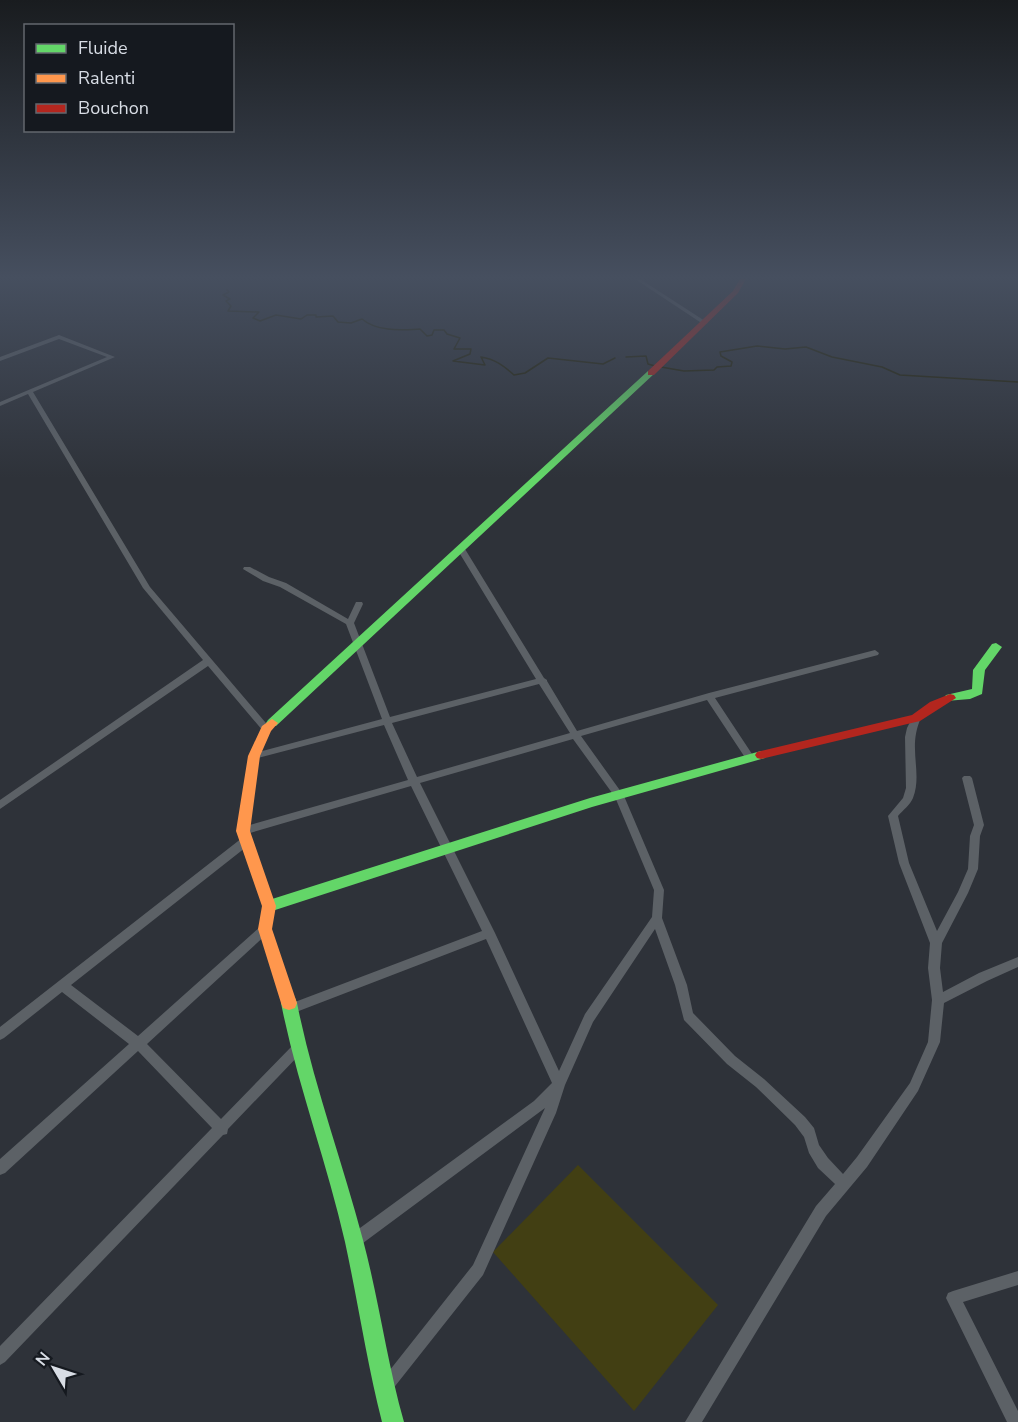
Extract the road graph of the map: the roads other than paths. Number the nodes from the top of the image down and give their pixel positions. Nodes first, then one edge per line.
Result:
1 (37, 345) edge
2 (81, 345) edge
3 (680, 345) edge
4 (0, 359) edge
5 (30, 392) junction
6 (0, 404) edge
7 (461, 549) junction
8 (247, 569) dead end
9 (359, 604) dead end
10 (350, 623) junction
11 (358, 643) junction
12 (996, 647) dead end
13 (875, 653) dead end
14 (207, 662) junction
15 (543, 680) junction
16 (709, 696) junction
17 (916, 718) junction
18 (387, 721) junction
19 (266, 729) junction
20 (576, 736) junction
21 (254, 756) junction
22 (748, 757) junction
23 (967, 778) dead end
24 (414, 782) junction
25 (619, 796) junction
26 (0, 805) edge
27 (245, 836) junction
28 (447, 848) junction
29 (270, 906) junction
30 (657, 918) junction
31 (265, 929) junction
32 (489, 933) junction
33 (936, 943) junction
34 (1018, 962) edge
35 (61, 985) junction
36 (938, 1000) junction
37 (291, 1010) junction
38 (0, 1034) edge
39 (138, 1043) junction
40 (298, 1048) junction
41 (559, 1084) junction
42 (222, 1129) junction
43 (0, 1168) edge
44 (844, 1184) junction
45 (354, 1242) junction
46 (1018, 1278) edge
47 (0, 1357) edge
48 (384, 1389) junction
49 (393, 1422) edge
50 (693, 1422) edge
51 (1015, 1422) edge

1 - 4 street
2 - 5 street
3 - 7 main road
5 - 6 street
5 - 14 street
7 - 11 main road
7 - 15 street
8 - 10 street
9 - 10 street
10 - 11 street
11 - 18 street
11 - 19 main road
12 - 17 main road
13 - 16 street
14 - 19 street
14 - 26 street
15 - 18 street
15 - 20 street
16 - 20 street
16 - 22 street
17 - 22 main road
17 - 33 street
18 - 21 street
18 - 24 street
19 - 21 main road
20 - 24 street
20 - 25 street
21 - 27 main road
22 - 25 main road
23 - 33 street
24 - 27 street
24 - 28 street
25 - 28 main road
25 - 30 street
27 - 29 main road
27 - 35 street
28 - 29 main road
28 - 32 street
29 - 31 main road
30 - 41 street
30 - 44 street
31 - 37 main road
31 - 39 street
32 - 37 street
32 - 41 street
33 - 36 street
34 - 36 street
35 - 38 street
35 - 39 street
36 - 44 street
37 - 40 main road
39 - 42 street
39 - 43 street
40 - 42 street
40 - 45 main road
41 - 45 street
41 - 48 street
42 - 47 street
44 - 50 street
45 - 48 main road
46 - 51 street
48 - 49 main road

